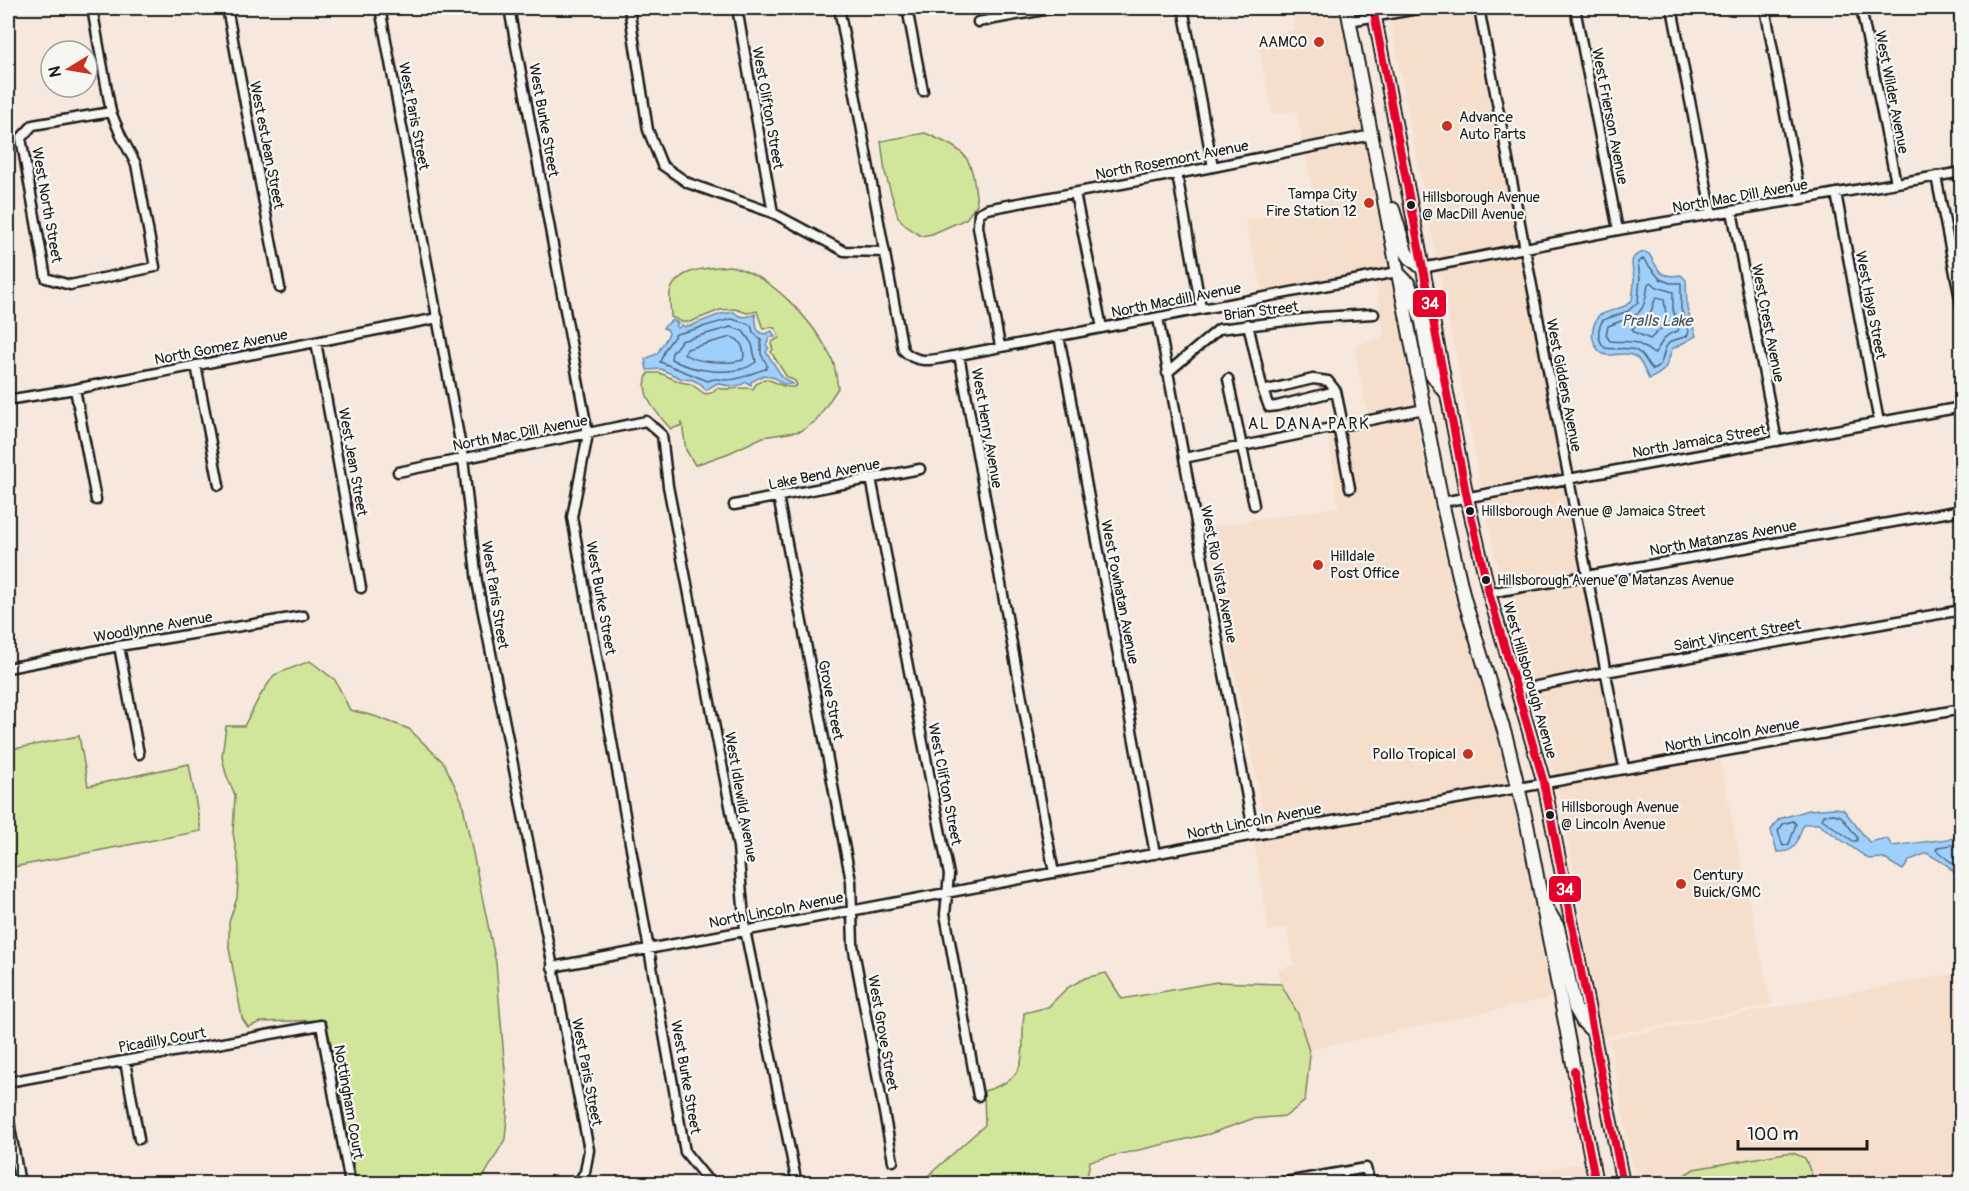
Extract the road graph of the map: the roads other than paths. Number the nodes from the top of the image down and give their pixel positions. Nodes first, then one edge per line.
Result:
1 (92, 8) edge
2 (227, 8) edge
3 (380, 8) edge
4 (510, 8) edge
5 (628, 8) edge
6 (737, 8) edge
7 (839, 8) edge
8 (907, 8) edge
9 (1055, 8) edge
10 (1183, 8) edge
11 (1347, 8) edge
12 (1423, 8) edge
13 (1479, 8) edge
14 (1575, 8) edge
15 (1672, 8) edge
16 (1765, 8) edge
17 (1862, 8) edge
18 (1958, 8) edge
19 (1374, 12) edge
20 (1349, 21) junction
21 (978, 22) dead end
22 (1962, 28) edge
23 (923, 91) dead end
24 (111, 112) junction
25 (1372, 135) junction
26 (1213, 167) junction
27 (1962, 172) edge
28 (1177, 174) junction
29 (1936, 176) junction
30 (1896, 183) junction
31 (1076, 193) junction
32 (1836, 193) junction
33 (1802, 199) junction
34 (1732, 211) junction
35 (773, 213) junction
36 (1712, 214) junction
37 (1618, 230) junction
38 (1524, 248) junction
39 (885, 252) junction
40 (1422, 268) junction
41 (1397, 272) junction
42 (280, 288) dead end
43 (1201, 308) junction
44 (1962, 309) edge
45 (1374, 314) dead end
46 (438, 318) junction
47 (1158, 318) junction
48 (1248, 324) junction
49 (1102, 328) junction
50 (1059, 336) junction
51 (316, 342) junction
52 (1000, 346) junction
53 (959, 355) junction
54 (196, 365) junction
55 (1167, 372) junction
56 (1228, 379) dead end
57 (75, 389) junction
58 (1263, 391) junction
59 (1336, 391) junction
60 (1447, 396) junction
61 (8, 398) edge
62 (1962, 407) edge
63 (1424, 409) junction
64 (646, 421) joint
65 (1879, 422) junction
66 (1341, 426) junction
67 (588, 434) junction
68 (1776, 441) junction
69 (1242, 446) junction
70 (463, 458) junction
71 (1184, 458) junction
72 (920, 469) dead end
73 (398, 472) dead end
74 (872, 478) junction
75 (1568, 479) junction
76 (219, 485) dead end
77 (1350, 488) dead end
78 (778, 496) junction
79 (1467, 498) junction
80 (96, 500) dead end
81 (1442, 502) junction
82 (734, 505) dead end
83 (1254, 505) dead end
84 (1962, 510) edge
85 (1587, 575) junction
86 (361, 588) dead end
87 (1489, 593) junction
88 (1962, 610) edge
89 (303, 616) dead end
90 (119, 646) junction
91 (8, 668) edge
92 (1605, 672) junction
93 (1518, 690) junction
94 (1962, 709) edge
95 (139, 754) dead end
96 (1624, 768) junction
97 (1544, 783) junction
98 (1518, 787) junction
99 (1254, 835) junction
100 (1155, 854) junction
101 (1054, 873) junction
102 (948, 891) junction
103 (1541, 898) junction
104 (852, 910) junction
105 (745, 930) junction
106 (649, 948) junction
107 (552, 967) junction
108 (321, 1025) joint
109 (1593, 1032) junction
110 (125, 1061) junction
111 (8, 1082) edge
112 (978, 1096) dead end
113 (8, 1116) edge
114 (139, 1139) dead end
115 (893, 1161) dead end
116 (20, 1184) edge
117 (350, 1184) edge
118 (577, 1184) edge
119 (714, 1184) edge
120 (796, 1184) edge
121 (1274, 1184) edge
122 (1370, 1184) edge
123 (1596, 1184) edge
124 (1623, 1184) edge

1 - 24 street
2 - 42 street, West estJean Street
3 - 46 street, West Paris Street
4 - 67 street, West Burke Street
5 - 35 street
6 - 35 street, West Clifton Street
7 - 39 street, West Henry Avenue
8 - 23 street
9 - 21 street
10 - 26 street
11 - 20 main road
12 - 19 street
13 - 38 street, West Giddens Avenue
14 - 37 street, West Frierson Avenue
15 - 36 street
16 - 33 street
17 - 30 street, West Wilder Avenue
18 - 22 street
19 - 20 street
19 - 40 main road, West Hillsborough Avenue
20 - 25 main road
24 - 24 street, West North Street
25 - 26 street, North Rosemont Avenue
25 - 40 main road
25 - 41 main road
26 - 28 street, North Rosemont Avenue
27 - 29 street, North Mac Dill Avenue
28 - 31 street, North Rosemont Avenue
28 - 43 street
29 - 30 street, North Mac Dill Avenue
29 - 44 street
30 - 32 street, North Mac Dill Avenue
31 - 49 street
31 - 52 street, North Rosemont Avenue
32 - 33 street, North Mac Dill Avenue
32 - 65 street, West Haya Street
33 - 34 street, North Mac Dill Avenue
34 - 36 street, North Mac Dill Avenue
34 - 68 street, West Crest Avenue
35 - 39 street
36 - 37 street, North Mac Dill Avenue
37 - 38 street, North Mac Dill Avenue
38 - 40 street
38 - 75 street, West Giddens Avenue
39 - 53 street, West Henry Avenue
40 - 60 main road, West Hillsborough Avenue
41 - 43 street, North Macdill Avenue
41 - 60 main road
41 - 63 main road
43 - 47 street, North Macdill Avenue
45 - 48 street, Brian Street
46 - 51 street, North Gomez Avenue
46 - 70 street, West Paris Street
47 - 49 street, North Macdill Avenue
47 - 55 street, West Rio Vista Avenue
48 - 55 street, Brian Street
48 - 58 street
49 - 50 street, North Macdill Avenue
50 - 52 street, North Macdill Avenue
50 - 100 street, West Powhatan Avenue
51 - 54 street, North Gomez Avenue
51 - 86 street, West Jean Street
52 - 53 street, North Macdill Avenue
53 - 101 street, West Henry Avenue
54 - 57 street, North Gomez Avenue
54 - 76 street
55 - 71 street, West Rio Vista Avenue
56 - 69 street
57 - 61 street, North Gomez Avenue
57 - 80 street
58 - 59 street
58 - 59 street
59 - 66 street
60 - 79 main road, West Hillsborough Avenue
62 - 65 street, North Jamaica Street
63 - 66 street
63 - 81 main road
64 - 67 street, North Mac Dill Avenue
64 - 105 street, West Idlewild Avenue
65 - 68 street, North Jamaica Street
66 - 69 street
66 - 77 street
67 - 70 street, North Mac Dill Avenue
67 - 106 street, West Burke Street
68 - 75 street, North Jamaica Street
69 - 71 street
69 - 83 street
70 - 73 street, North Mac Dill Avenue
70 - 107 street, West Paris Street
71 - 99 street, West Rio Vista Avenue
72 - 74 street, Lake Bend Avenue
74 - 78 street, Lake Bend Avenue
74 - 102 street, West Clifton Street
75 - 79 street, North Jamaica Street
75 - 85 street, West Giddens Avenue
78 - 82 street, Lake Bend Avenue
78 - 104 street, Grove Street
79 - 81 street, North Jamaica Street
79 - 87 main road, West Hillsborough Avenue
81 - 98 main road
84 - 85 street, North Matanzas Avenue
85 - 87 street, North Matanzas Avenue
85 - 92 street, West Giddens Avenue
87 - 93 main road, West Hillsborough Avenue
88 - 92 street, Saint Vincent Street
89 - 90 street, Woodlynne Avenue
90 - 91 street, Woodlynne Avenue
90 - 95 street
92 - 93 street, Saint Vincent Street
92 - 96 street, West Giddens Avenue
93 - 97 main road, West Hillsborough Avenue
94 - 96 street, North Lincoln Avenue
96 - 97 street, North Lincoln Avenue
97 - 98 street, North Lincoln Avenue
97 - 109 main road, West Hillsborough Avenue
98 - 99 street, North Lincoln Avenue
98 - 103 main road
99 - 100 street, North Lincoln Avenue
100 - 101 street, North Lincoln Avenue
101 - 102 street, North Lincoln Avenue
102 - 104 street, North Lincoln Avenue
102 - 112 street, West Clifton Street
103 - 109 main road
103 - 123 main road
104 - 105 street, North Lincoln Avenue
104 - 115 street, West Grove Street
105 - 106 street, North Lincoln Avenue
105 - 120 street, West Idlewild Avenue
106 - 107 street, North Lincoln Avenue
106 - 119 street, West Burke Street
107 - 118 street, West Paris Street
108 - 110 street, Picadilly Court
108 - 117 street, Nottingham Court
109 - 124 main road, West Hillsborough Avenue
110 - 111 street, Picadilly Court
110 - 114 street
113 - 116 street
121 - 122 street

